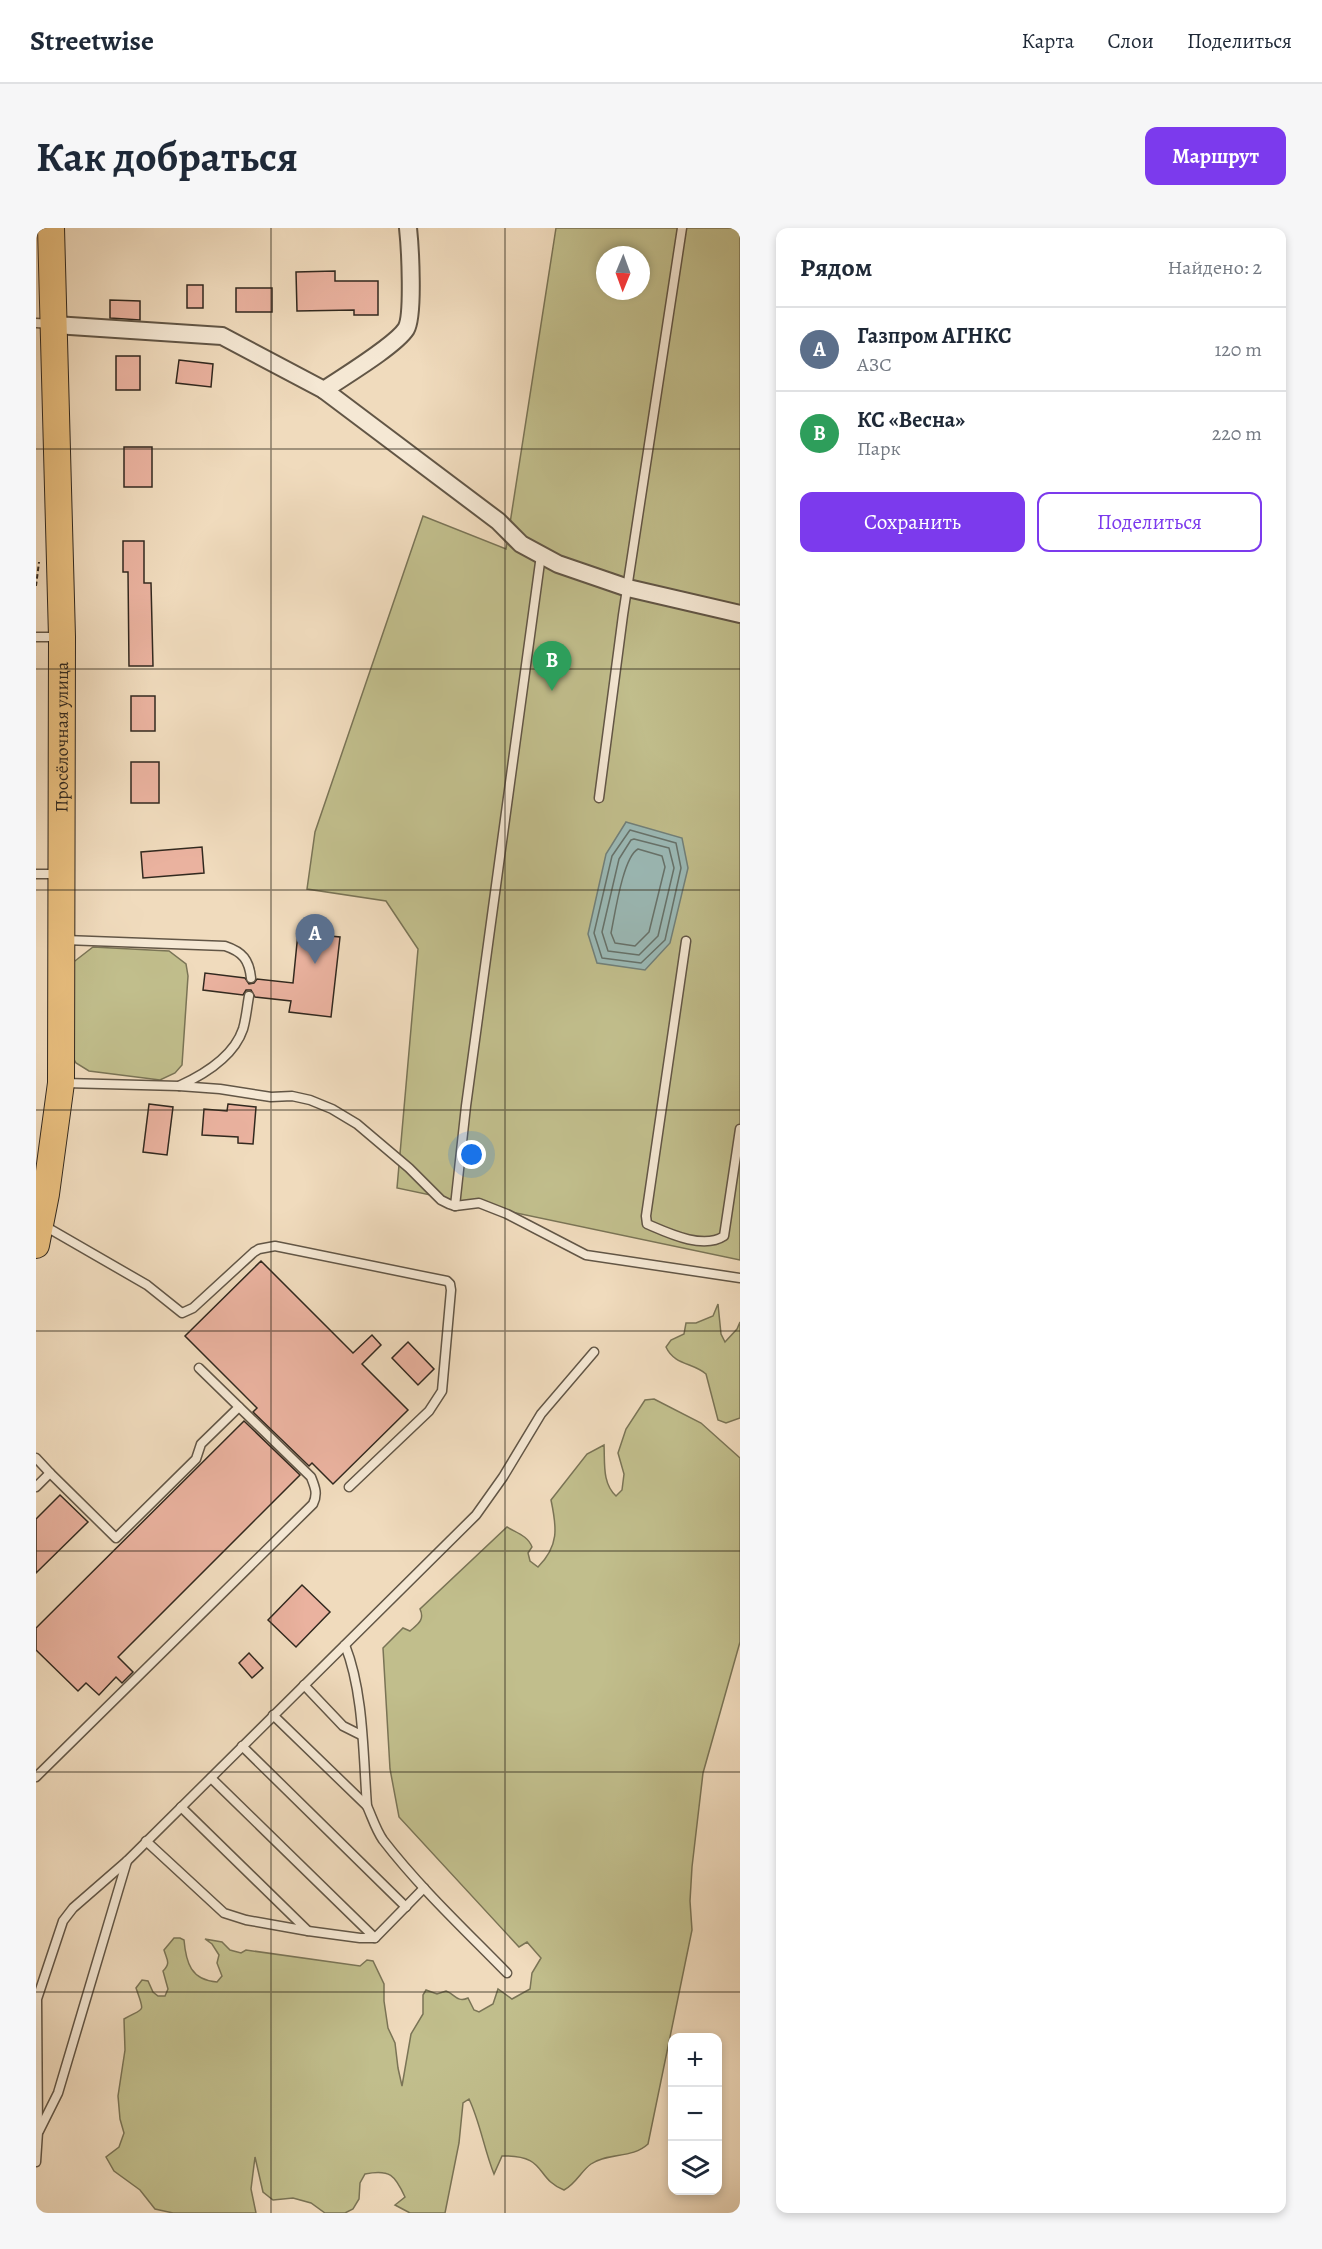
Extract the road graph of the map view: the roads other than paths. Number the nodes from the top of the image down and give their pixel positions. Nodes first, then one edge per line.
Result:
1 (51, 228) edge
2 (408, 228) edge
3 (682, 228) edge
4 (45, 324) edge
5 (324, 390) junction
6 (541, 555) junction
7 (628, 588) junction
8 (740, 614) edge
9 (36, 637) edge
10 (62, 637) junction
11 (599, 798) dead end
12 (36, 874) edge
13 (62, 874) junction
14 (63, 939) junction
15 (686, 940) dead end
16 (250, 978) dead end
17 (249, 996) dead end
18 (62, 1083) junction
19 (179, 1086) junction
20 (740, 1130) edge
21 (455, 1206) junction
22 (38, 1234) edge
23 (740, 1278) edge
24 (594, 1352) dead end
25 (199, 1368) dead end
26 (239, 1407) junction
27 (36, 1458) edge
28 (50, 1473) junction
29 (36, 1487) edge
30 (349, 1487) dead end
31 (345, 1645) junction
32 (304, 1685) junction
33 (273, 1715) junction
34 (361, 1735) junction
35 (242, 1746) junction
36 (36, 1777) edge
37 (211, 1778) junction
38 (367, 1806) junction
39 (181, 1807) junction
40 (146, 1841) junction
41 (127, 1861) junction
42 (424, 1888) junction
43 (406, 1907) junction
44 (308, 1931) junction
45 (375, 1938) junction
46 (507, 1974) dead end
47 (37, 2132) edge
48 (36, 2162) edge

1 - 4 main road, Просёлочная улица
2 - 5 street
3 - 7 lane
4 - 5 street
4 - 10 main road, Просёлочная улица
5 - 6 street
6 - 7 street
6 - 21 lane
7 - 8 street
7 - 11 lane
9 - 10 lane
10 - 13 main road, Просёлочная улица
12 - 13 lane
13 - 14 main road, Просёлочная улица
14 - 16 lane
14 - 18 main road, Просёлочная улица
15 - 20 lane
17 - 19 lane
18 - 19 lane
18 - 22 main road, Просёлочная улица
19 - 21 lane
21 - 23 lane
22 - 30 lane
24 - 31 lane
25 - 26 lane
26 - 28 lane
26 - 36 lane
27 - 28 lane
28 - 29 lane
31 - 32 lane
31 - 34 lane
32 - 33 lane
32 - 34 lane
33 - 35 lane
33 - 38 lane
34 - 38 lane
35 - 37 lane
35 - 43 lane
37 - 39 lane
37 - 45 lane
38 - 42 lane
39 - 40 lane
39 - 44 lane
40 - 41 lane
40 - 44 lane
41 - 47 lane
41 - 47 lane
42 - 43 lane
42 - 46 lane
43 - 45 lane
44 - 45 lane
47 - 48 lane

